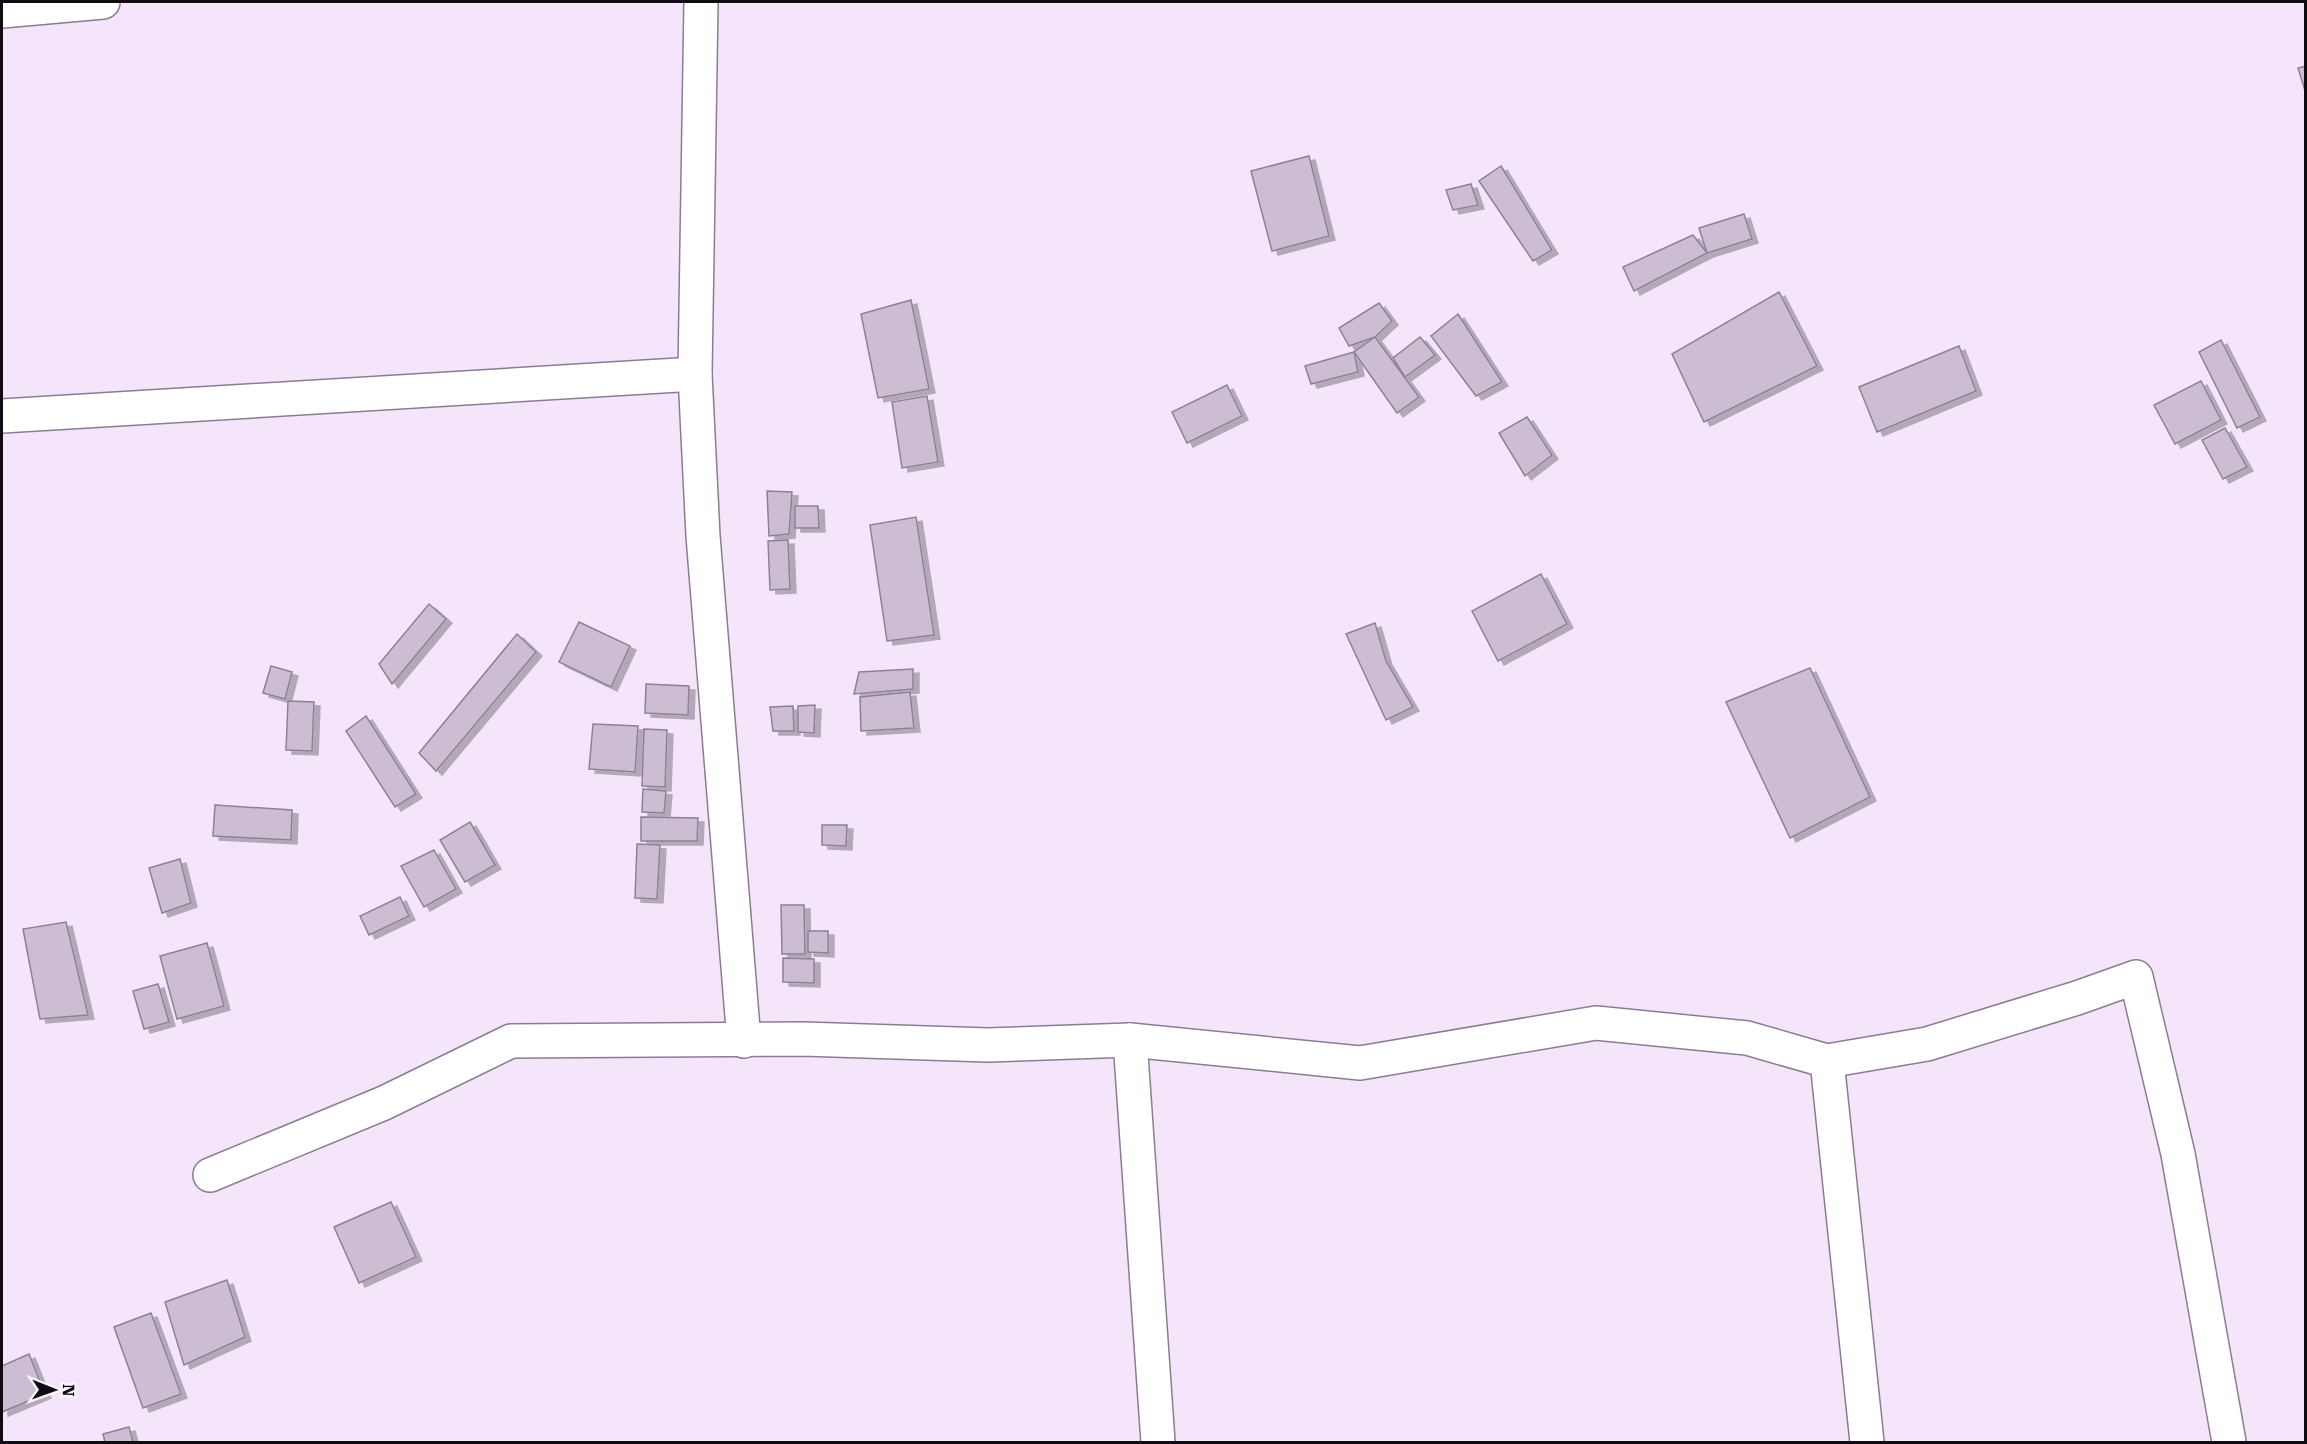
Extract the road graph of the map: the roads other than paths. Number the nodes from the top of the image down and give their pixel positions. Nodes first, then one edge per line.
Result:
1 (103, 2) edge
2 (701, 2) edge
3 (2, 10) edge
4 (695, 374) junction
5 (2, 416) edge
6 (1130, 1040) junction
7 (744, 1041) junction
8 (1827, 1061) junction
9 (210, 1174) dead end
10 (1158, 1443) edge
11 (1868, 1443) edge
12 (2229, 1443) edge

1 - 3 street
2 - 4 street
4 - 5 street
4 - 7 street
6 - 7 street
6 - 8 street
6 - 10 street
7 - 9 street
8 - 11 street
8 - 12 street

